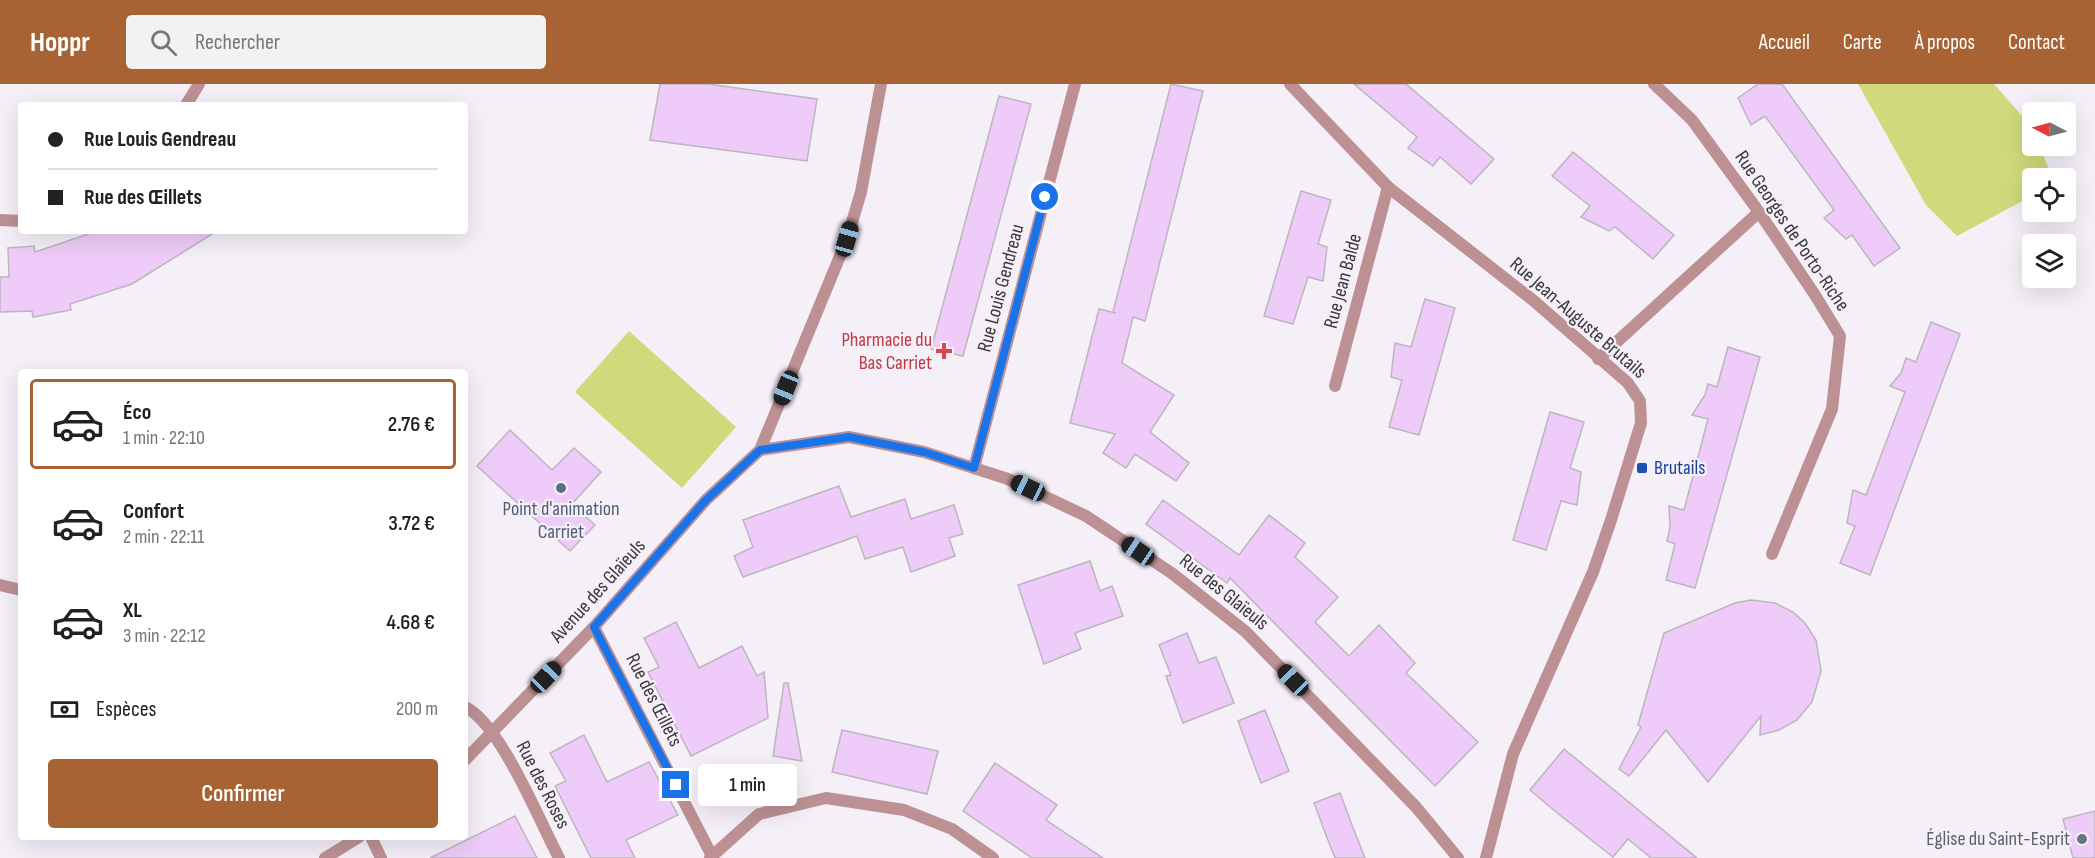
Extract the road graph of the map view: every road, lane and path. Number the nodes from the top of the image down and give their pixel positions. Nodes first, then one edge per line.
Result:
1 (199, 84) edge
2 (881, 84) edge
3 (1075, 84) edge
4 (1290, 84) edge
5 (1654, 84) edge
6 (188, 102) edge
7 (1388, 187) junction
8 (1759, 212) junction
9 (0, 220) edge
10 (18, 221) edge
11 (1598, 359) junction
12 (1335, 386) dead end
13 (760, 450) junction
14 (974, 468) junction
15 (1772, 555) dead end
16 (0, 585) edge
17 (18, 589) edge
18 (594, 627) junction
19 (468, 708) edge
20 (492, 730) junction
21 (468, 757) edge
22 (354, 840) edge
23 (372, 840) edge
24 (711, 857) edge
25 (325, 858) edge
26 (381, 858) edge
27 (559, 858) edge
28 (993, 858) edge
29 (1458, 858) edge
30 (1486, 858) edge

1 - 6 street
2 - 13 street
3 - 14 street, Rue Louis Gendreau
4 - 7 street, Rue Jean-Auguste Brutails
5 - 8 street, Rue Georges de Porto-Riche
7 - 11 street, Rue Jean-Auguste Brutails
7 - 12 street, Rue Jean Balde
8 - 11 street
8 - 15 street, Rue Georges de Porto-Riche
9 - 10 street
11 - 30 street, Rue Jean-Auguste Brutails
13 - 14 street, Rue des Glaïeuls
13 - 18 street, Avenue des Glaïeuls
14 - 29 street, Rue des Glaïeuls
16 - 17 street
18 - 20 street, Avenue des Glaïeuls
18 - 24 street, Rue des Œillets
19 - 20 street, Rue des Roses
20 - 21 street, Avenue des Glaïeuls
20 - 27 street, Rue des Roses
22 - 25 street
23 - 26 street
24 - 28 street

